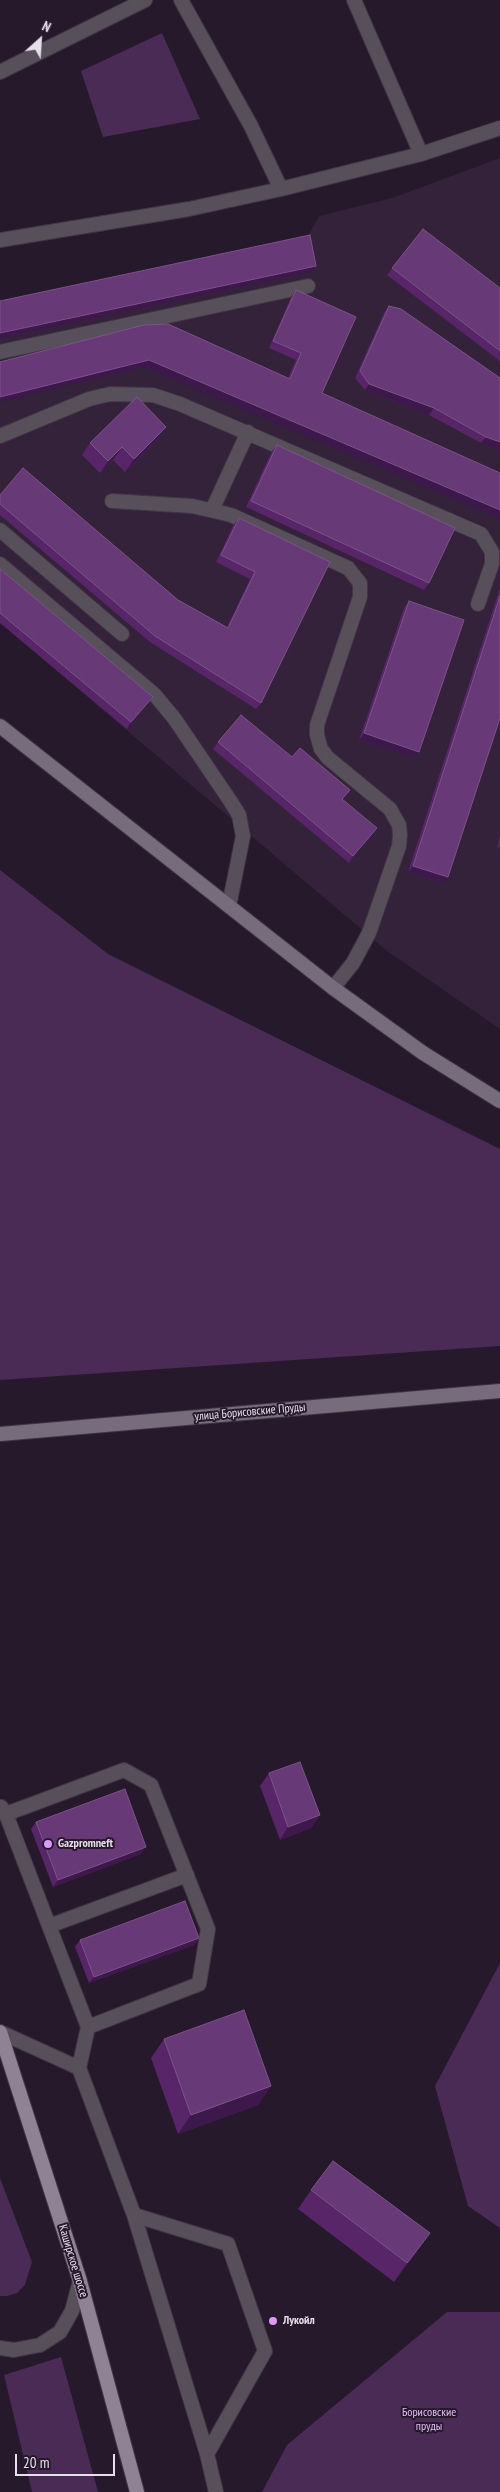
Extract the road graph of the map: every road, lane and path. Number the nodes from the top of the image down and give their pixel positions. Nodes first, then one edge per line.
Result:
1 (145, 0) edge
2 (181, 0) edge
3 (354, 0) edge
4 (0, 72) edge
5 (500, 128) edge
6 (421, 154) junction
7 (281, 189) junction
8 (0, 240) edge
9 (308, 286) dead end
10 (0, 352) edge
11 (248, 432) junction
12 (0, 436) edge
13 (112, 501) dead end
14 (212, 510) junction
15 (0, 530) edge
16 (0, 564) edge
17 (478, 604) dead end
18 (122, 634) dead end
19 (0, 726) edge
20 (228, 906) junction
21 (333, 988) junction
22 (500, 1101) edge
23 (500, 1390) edge
24 (0, 1434) edge
25 (3, 1810) edge
26 (187, 1875) junction
27 (49, 1926) junction
28 (88, 2027) junction
29 (0, 2032) edge
30 (79, 2068) junction
31 (134, 2215) junction
32 (80, 2281) junction
33 (0, 2348) edge
34 (207, 2454) junction
35 (137, 2492) edge
36 (216, 2492) edge

1 - 4 street
2 - 7 street
3 - 6 street
5 - 6 street
6 - 7 street
7 - 8 street
9 - 10 street
11 - 12 street
11 - 14 street
11 - 17 street
13 - 14 street
14 - 21 street
15 - 18 street
16 - 20 street
19 - 20 main road
20 - 21 main road
21 - 22 main road
23 - 24 main road, улица Борисовские Пруды
25 - 26 street
25 - 27 street
26 - 27 street
26 - 28 street
27 - 28 street
28 - 30 street
29 - 30 street
29 - 32 main road, Каширское шоссе
30 - 31 street
31 - 34 street
31 - 34 street
32 - 33 street
32 - 35 main road, Каширское шоссе
34 - 36 street

